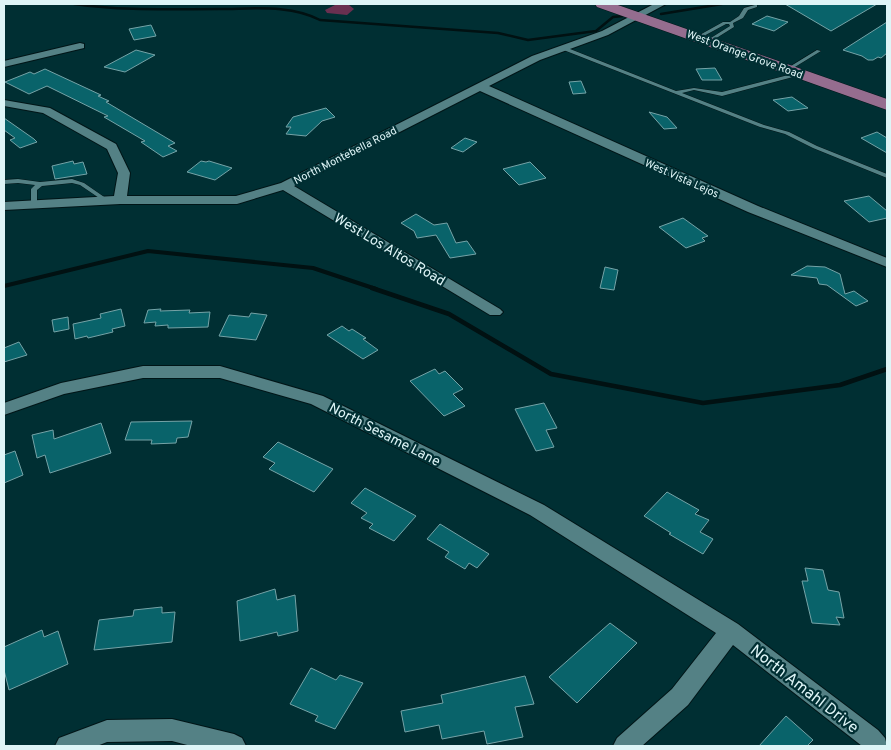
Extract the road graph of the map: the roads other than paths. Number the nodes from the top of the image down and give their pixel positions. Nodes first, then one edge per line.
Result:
1 (602, 4) edge
2 (661, 4) edge
3 (754, 6) dead end
4 (637, 16) junction
5 (731, 23) junction
6 (703, 39) junction
7 (80, 46) dead end
8 (563, 48) junction
9 (819, 51) dead end
10 (4, 64) edge
11 (793, 71) junction
12 (479, 86) junction
13 (676, 92) junction
14 (4, 103) edge
15 (887, 105) edge
16 (887, 176) edge
17 (4, 182) edge
18 (40, 184) junction
19 (285, 186) junction
20 (120, 200) junction
21 (107, 201) junction
22 (34, 204) junction
23 (4, 206) edge
24 (887, 263) edge
25 (495, 312) dead end
26 (4, 409) edge
27 (731, 632) junction
28 (67, 746) edge
29 (234, 746) edge
30 (625, 746) edge
31 (877, 746) edge

1 - 4 main road, West Orange Grove Road
2 - 4 street, North Montebella Road
3 - 5 lane
4 - 6 main road, West Orange Grove Road
4 - 8 street, North Montebella Road
5 - 6 lane
5 - 6 lane
6 - 11 main road, West Orange Grove Road
7 - 10 street
8 - 12 street, North Montebella Road
8 - 13 lane
9 - 11 lane
11 - 13 lane
11 - 15 main road, West Orange Grove Road
12 - 19 street, North Montebella Road
12 - 24 street, West Vista Lejos
13 - 16 lane
14 - 20 street
17 - 18 lane
18 - 21 lane
18 - 22 lane
19 - 20 street, North Montebella Road
19 - 25 street, West Los Altos Road
20 - 21 street, North Montebella Road
21 - 22 street, North Montebella Road
22 - 23 street, North Montebella Road
26 - 27 street, North Sesame Lane
27 - 30 street
27 - 31 street, North Amahl Drive
28 - 29 street

